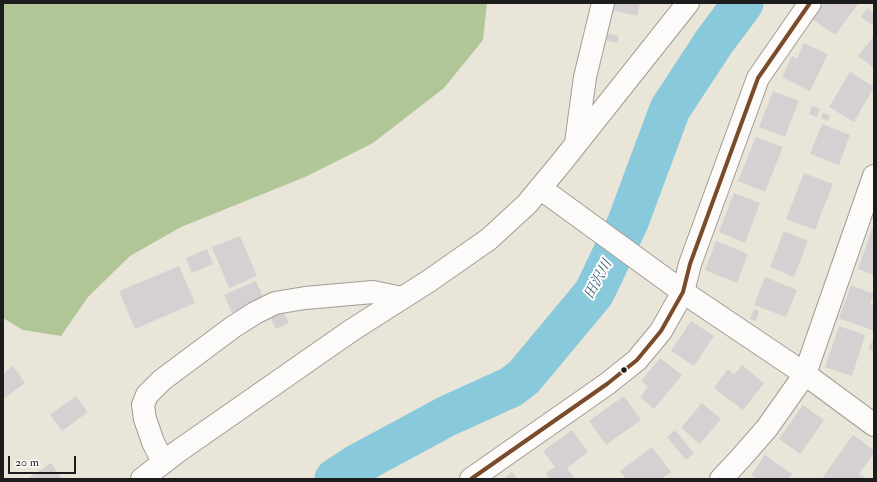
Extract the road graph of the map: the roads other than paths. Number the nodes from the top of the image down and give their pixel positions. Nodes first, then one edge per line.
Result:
1 (603, 3) edge
2 (688, 3) edge
3 (810, 3) edge
4 (576, 143) junction
5 (874, 176) edge
6 (540, 188) junction
7 (683, 292) junction
8 (402, 298) junction
9 (805, 374) junction
10 (874, 425) edge
11 (163, 462) junction
12 (142, 479) edge
13 (471, 479) edge
14 (721, 479) edge

1 - 4 street
2 - 4 street
3 - 7 street
4 - 6 street
5 - 9 street
6 - 7 street
6 - 8 street
7 - 9 street
7 - 13 street
8 - 11 street
8 - 11 street
9 - 10 street
9 - 14 street
11 - 12 street

